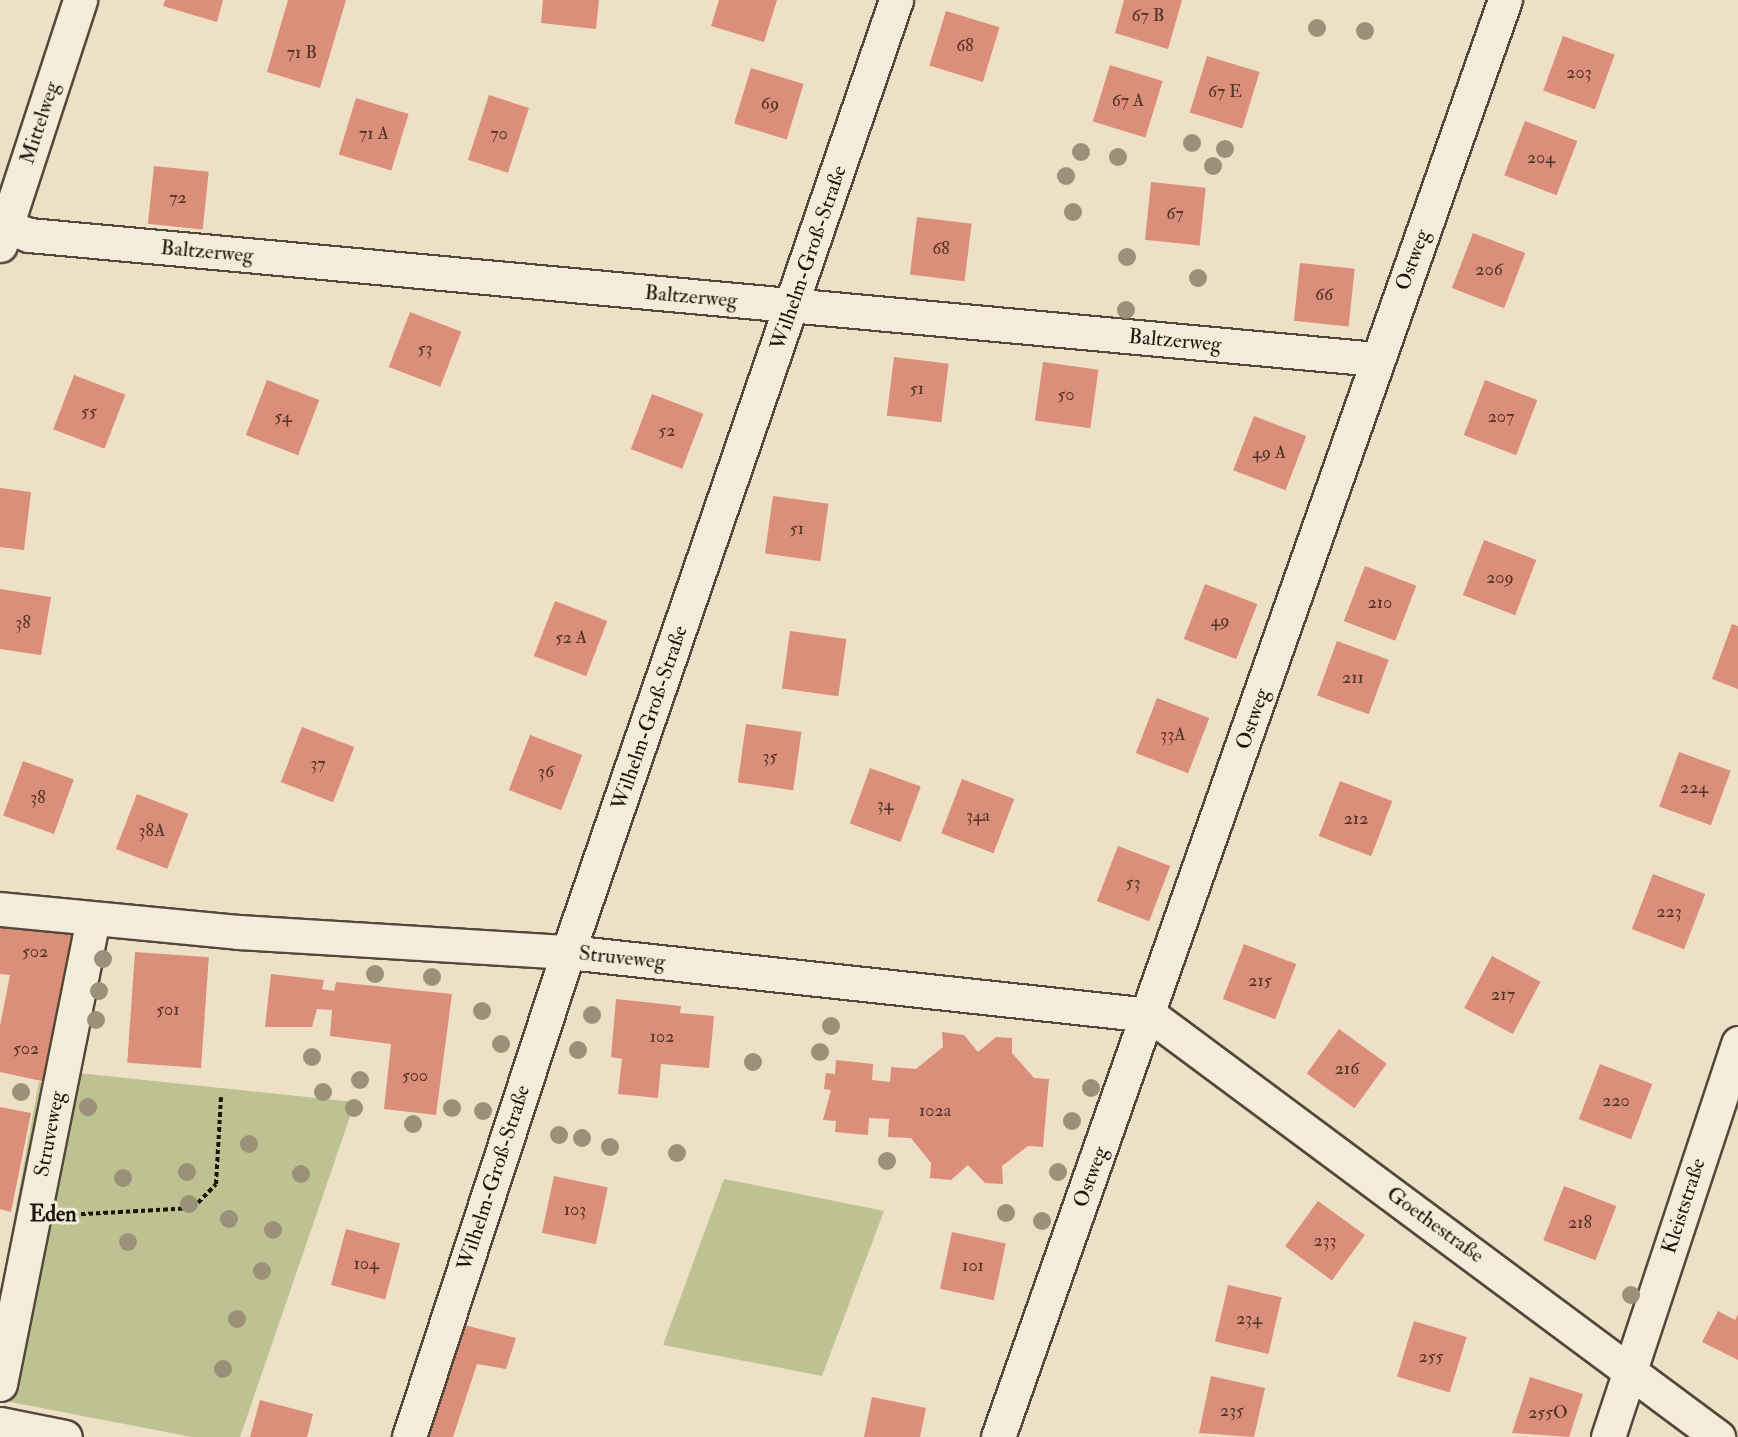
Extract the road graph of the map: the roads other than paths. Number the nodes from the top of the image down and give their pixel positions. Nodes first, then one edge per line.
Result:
1 (80, 0) edge
2 (896, 0) edge
3 (1505, 0) edge
4 (3, 236) edge
5 (793, 306) junction
6 (1377, 359) junction
7 (0, 909) edge
8 (93, 920) junction
9 (568, 952) junction
10 (1150, 1015) junction
11 (1738, 1042) edge
12 (1630, 1369) junction
13 (0, 1384) edge
14 (0, 1424) edge
15 (65, 1437) edge
16 (409, 1437) edge
17 (998, 1437) edge
18 (1608, 1437) edge
19 (1718, 1437) edge

1 - 4 street, Mittelweg
2 - 5 street, Wilhelm-Groß-Straße
3 - 6 street, Ostweg
4 - 5 street, Baltzerweg
5 - 6 street, Baltzerweg
5 - 9 street, Wilhelm-Groß-Straße
6 - 10 street, Ostweg
7 - 8 street, Struveweg
8 - 9 street, Struveweg
8 - 13 street, Struveweg
9 - 10 street, Struveweg
9 - 16 street, Wilhelm-Groß-Straße
10 - 12 street, Goethestraße
10 - 17 street, Ostweg
11 - 12 street, Kleiststraße
12 - 18 street, Kleiststraße
12 - 19 street, Goethestraße
14 - 15 street

